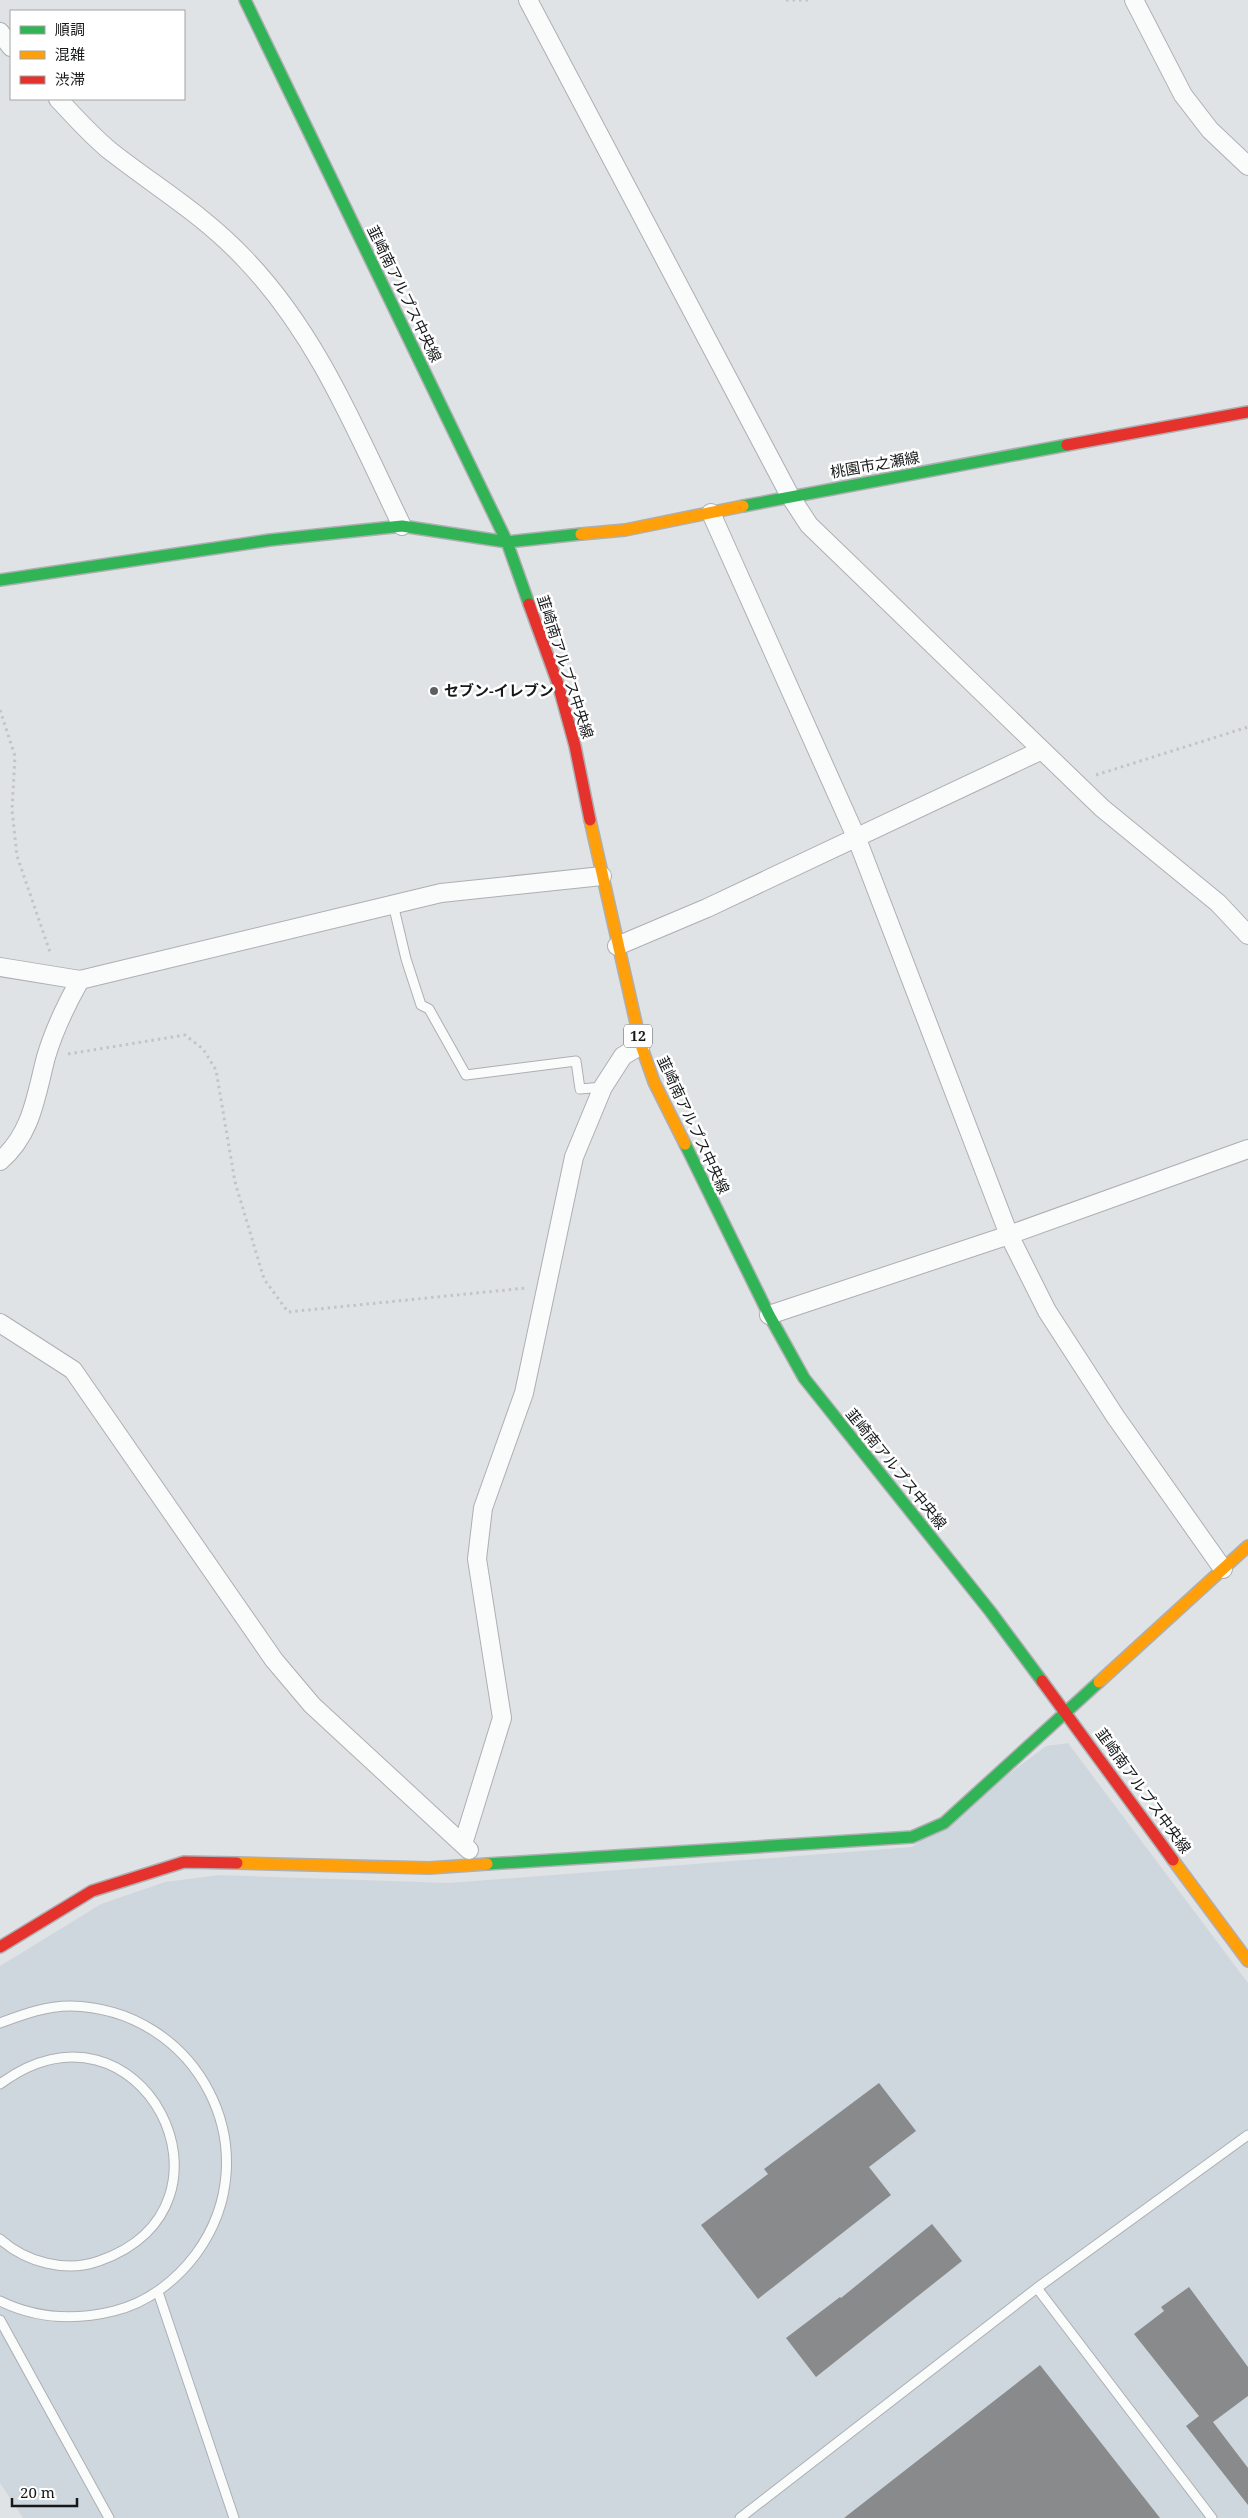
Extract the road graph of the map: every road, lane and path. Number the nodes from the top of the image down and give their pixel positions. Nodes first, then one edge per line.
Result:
1 (245, 0) edge
2 (528, 0) edge
3 (786, 0) edge
4 (808, 0) edge
5 (1134, 0) edge
6 (0, 32) edge
7 (10, 46) edge
8 (59, 100) edge
9 (1248, 166) edge
10 (1248, 412) edge
11 (790, 496) junction
12 (711, 513) junction
13 (402, 526) junction
14 (507, 542) junction
15 (0, 580) edge
16 (0, 710) edge
17 (1248, 728) edge
18 (1042, 750) junction
19 (1075, 782) junction
20 (857, 839) junction
21 (602, 876) junction
22 (393, 904) junction
23 (1248, 935) edge
24 (617, 946) junction
25 (0, 967) edge
26 (59, 977) junction
27 (80, 980) junction
28 (641, 1045) junction
29 (46, 1057) junction
30 (604, 1087) junction
31 (1248, 1149) edge
32 (0, 1161) edge
33 (1009, 1235) junction
34 (547, 1286) junction
35 (769, 1315) junction
36 (0, 1323) edge
37 (1248, 1546) edge
38 (1223, 1569) junction
39 (1066, 1712) junction
40 (463, 1844) junction
41 (483, 1865) junction
42 (0, 1947) edge
43 (1248, 1961) edge
44 (0, 2023) edge
45 (0, 2084) edge
46 (1248, 2136) edge
47 (0, 2239) edge
48 (1037, 2288) junction
49 (158, 2292) junction
50 (0, 2301) edge
51 (0, 2320) edge
52 (109, 2518) edge
53 (234, 2518) edge
54 (740, 2518) edge
55 (1212, 2518) edge

1 - 14 main road, 韮崎南アルプス中央線 / 12
2 - 11 street
3 - 4 path
5 - 9 street
6 - 7 street
8 - 13 street
10 - 11 main road, 桃園市之瀬線
11 - 12 main road, 桃園市之瀬線
11 - 18 street
12 - 14 main road, 桃園市之瀬線
12 - 20 street
13 - 14 main road, 桃園市之瀬線
13 - 15 main road, 桃園市之瀬線
14 - 21 main road, 韮崎南アルプス中央線 / 12
16 - 26 path
17 - 19 path
18 - 19 street
18 - 20 street
19 - 23 street
20 - 24 street
20 - 33 street
21 - 22 street
21 - 24 main road, 韮崎南アルプス中央線 / 12
22 - 27 street
22 - 30 lane
24 - 28 main road, 韮崎南アルプス中央線 / 12
25 - 26 street
26 - 27 street
27 - 29 street
28 - 30 street
28 - 35 main road, 韮崎南アルプス中央線 / 12
29 - 32 street
29 - 34 path
30 - 34 street
31 - 33 street
33 - 35 street
33 - 38 street
34 - 40 street
35 - 39 main road, 韮崎南アルプス中央線 / 12
36 - 40 street
37 - 38 main road
38 - 39 main road
39 - 41 main road
39 - 43 main road, 韮崎南アルプス中央線 / 12
40 - 41 street
41 - 42 main road
44 - 49 lane
45 - 47 lane
46 - 48 lane
48 - 54 lane
48 - 55 lane
49 - 50 lane
49 - 53 lane
51 - 52 lane

